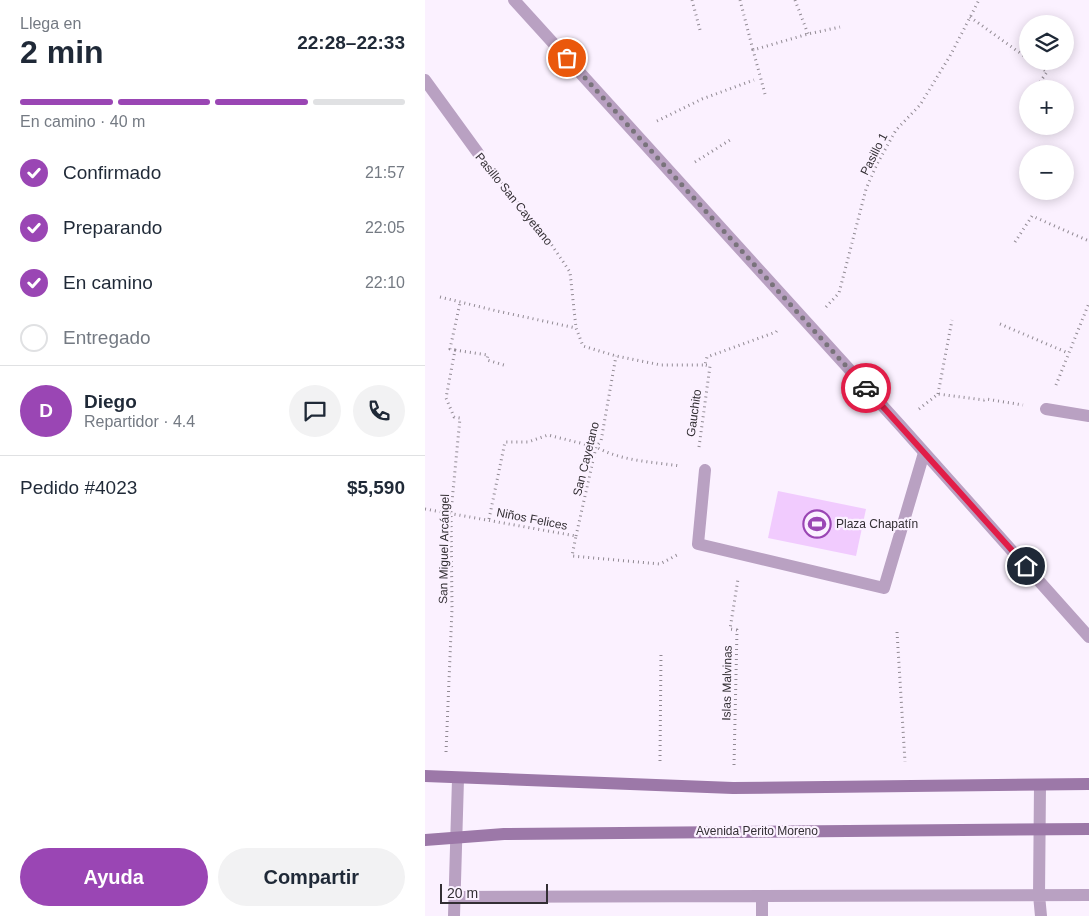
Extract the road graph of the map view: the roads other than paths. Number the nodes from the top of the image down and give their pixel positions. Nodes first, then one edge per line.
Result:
1 (514, 0) edge
2 (425, 80) edge
3 (478, 154) road end
4 (1046, 409) road end
5 (1089, 416) edge
6 (924, 454) junction
7 (701, 469) road end
8 (1089, 637) edge
9 (425, 776) edge
10 (458, 779) junction
11 (1089, 784) edge
12 (1040, 785) junction
13 (1089, 829) edge
14 (1039, 830) junction
15 (456, 838) junction
16 (425, 840) edge
17 (1039, 895) junction
18 (1089, 895) edge
19 (762, 896) junction
20 (455, 897) junction
21 (454, 916) edge
22 (762, 916) edge
23 (1041, 916) edge

1 - 6 street
2 - 3 street, Pasillo San Cayetano
4 - 5 street
6 - 7 street
6 - 8 street
9 - 10 main road
10 - 12 main road
10 - 15 street
11 - 12 main road
12 - 14 street
13 - 14 main road, Avenida Perito Moreno
14 - 15 main road, Avenida Perito Moreno
14 - 17 street
15 - 16 main road, Avenida Perito Moreno
15 - 20 street
17 - 18 street
17 - 19 street
17 - 23 street
19 - 20 street
19 - 22 street
20 - 21 street

